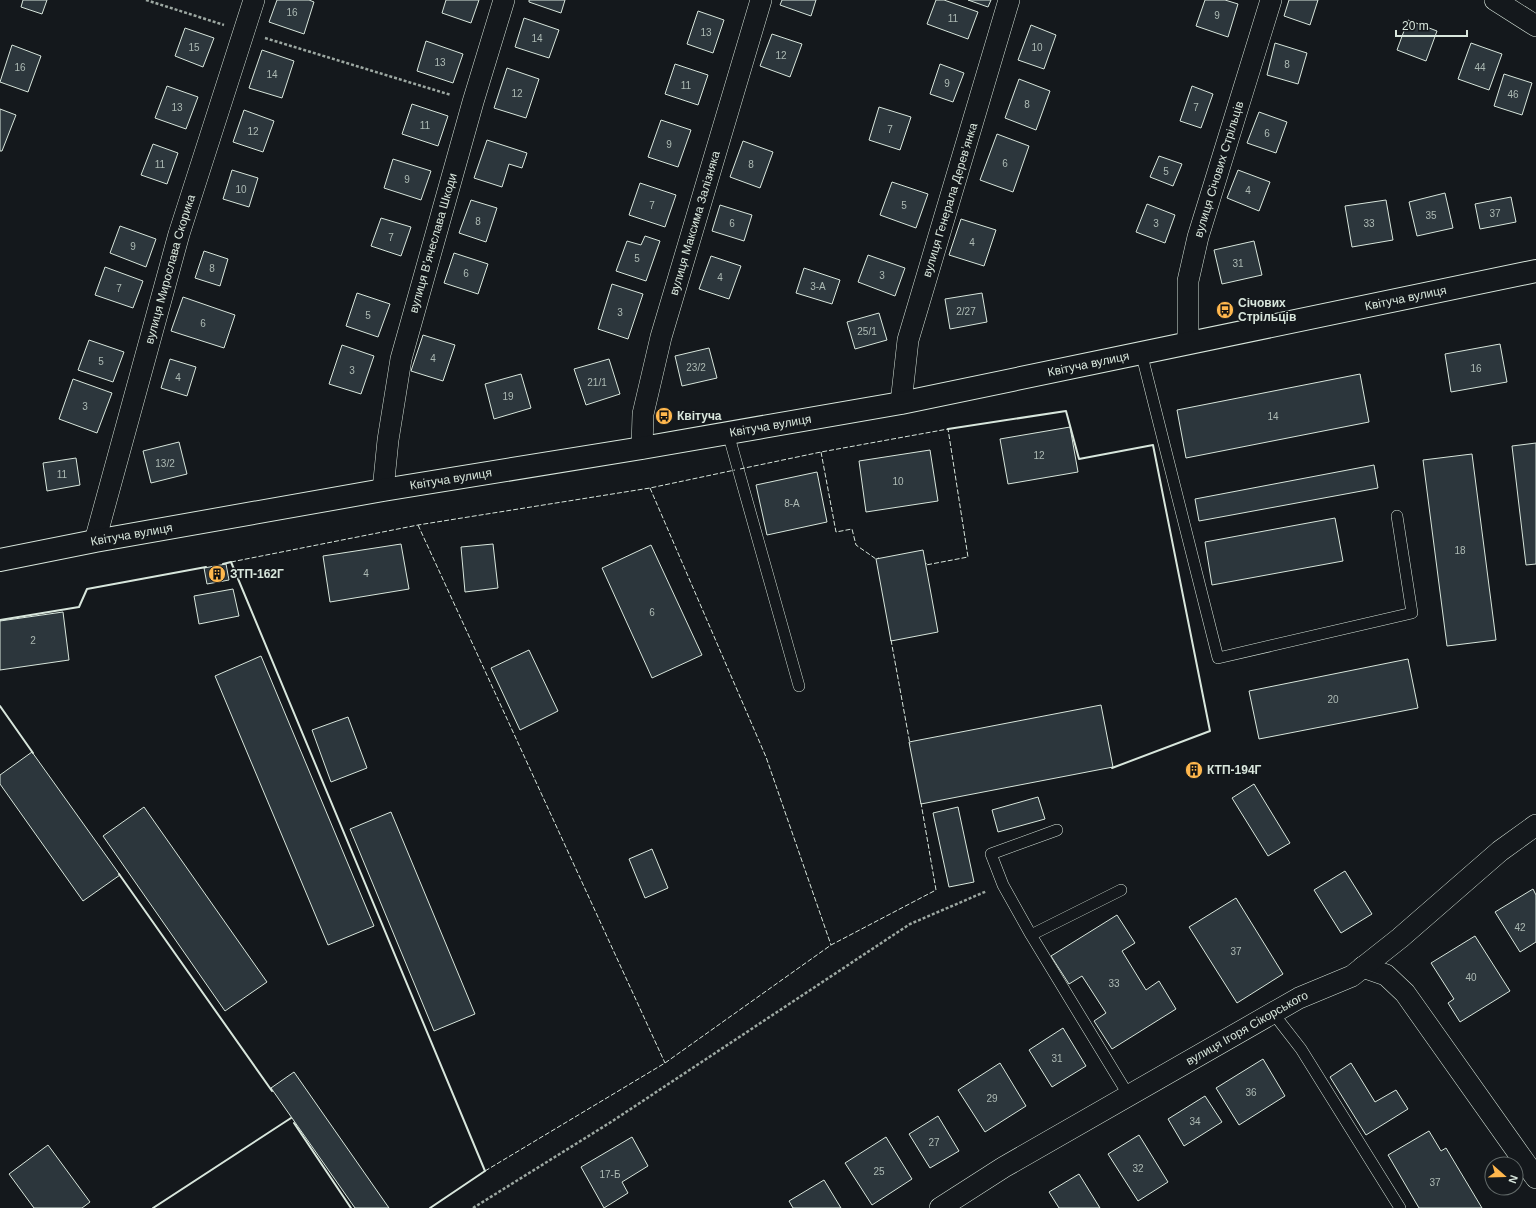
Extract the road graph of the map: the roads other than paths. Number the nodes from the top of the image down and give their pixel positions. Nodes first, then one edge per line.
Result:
1 (254, 0) edge
2 (504, 0) edge
3 (761, 0) edge
4 (1010, 0) edge
5 (1271, 0) edge
6 (1495, 0) edge
7 (1536, 26) edge
8 (1536, 271) edge
9 (1188, 342) junction
10 (1141, 352) junction
11 (901, 403) junction
12 (728, 433) junction
13 (642, 448) junction
14 (383, 490) junction
15 (1397, 516) dead end
16 (95, 541) junction
17 (0, 560) edge
18 (799, 686) dead end
19 (1536, 825) edge
20 (1057, 830) dead end
21 (1121, 890) dead end
22 (1031, 935) junction
23 (1363, 967) junction
24 (1273, 1013) junction
25 (1129, 1096) junction
26 (1536, 1178) edge
27 (940, 1208) edge
28 (1400, 1208) edge

1 - 16 street, вулиця Мирослава Скорика
2 - 14 street, вулиця Вʼячеслава Шкоди
3 - 13 street, вулиця Максима Залізняка
4 - 11 street, вулиця Генерала Деревʼянка
5 - 9 street, вулиця Січових Стрільців
6 - 7 street
8 - 9 street, Квітуча вулиця
9 - 10 street, Квітуча вулиця
10 - 11 street, Квітуча вулиця
10 - 15 lane
11 - 12 street, Квітуча вулиця
12 - 13 street, Квітуча вулиця
12 - 18 lane
13 - 14 street, Квітуча вулиця
14 - 16 street, Квітуча вулиця
16 - 17 street, Квітуча вулиця
19 - 23 street, вулиця Ігоря Сікорського
20 - 22 lane
21 - 22 lane
22 - 25 lane
23 - 24 street, вулиця Ігоря Сікорського
23 - 26 street
24 - 25 street, вулиця Ігоря Сікорського
24 - 28 lane
25 - 27 street, вулиця Ігоря Сікорського

